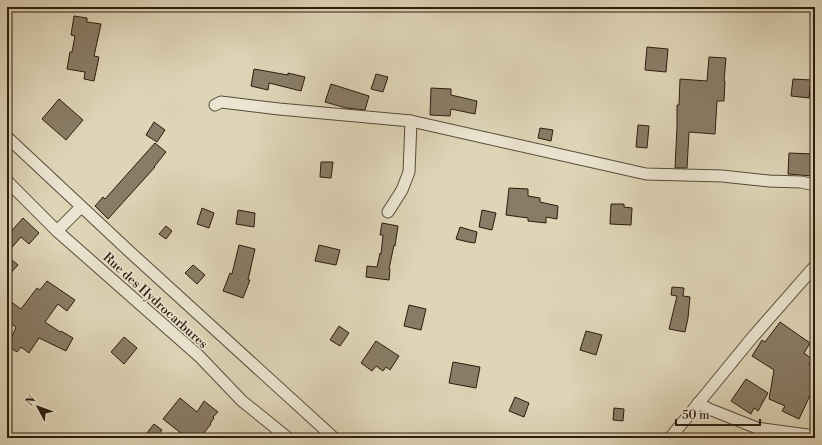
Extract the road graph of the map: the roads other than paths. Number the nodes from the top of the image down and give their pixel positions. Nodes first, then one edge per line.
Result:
1 (215, 105) dead end
2 (411, 121) junction
3 (7, 137) edge
4 (7, 182) edge
5 (815, 184) edge
6 (81, 207) junction
7 (388, 212) dead end
8 (58, 231) junction
9 (815, 266) edge
10 (698, 404) junction
11 (815, 436) edge
12 (288, 438) edge
13 (334, 438) edge
14 (670, 438) edge

1 - 2 street
2 - 5 street
2 - 7 street
3 - 6 street
4 - 8 street, Rue des Hydrocarbures
6 - 8 street
6 - 13 street
8 - 12 street, Rue des Hydrocarbures
9 - 10 street
10 - 11 street
10 - 14 street

